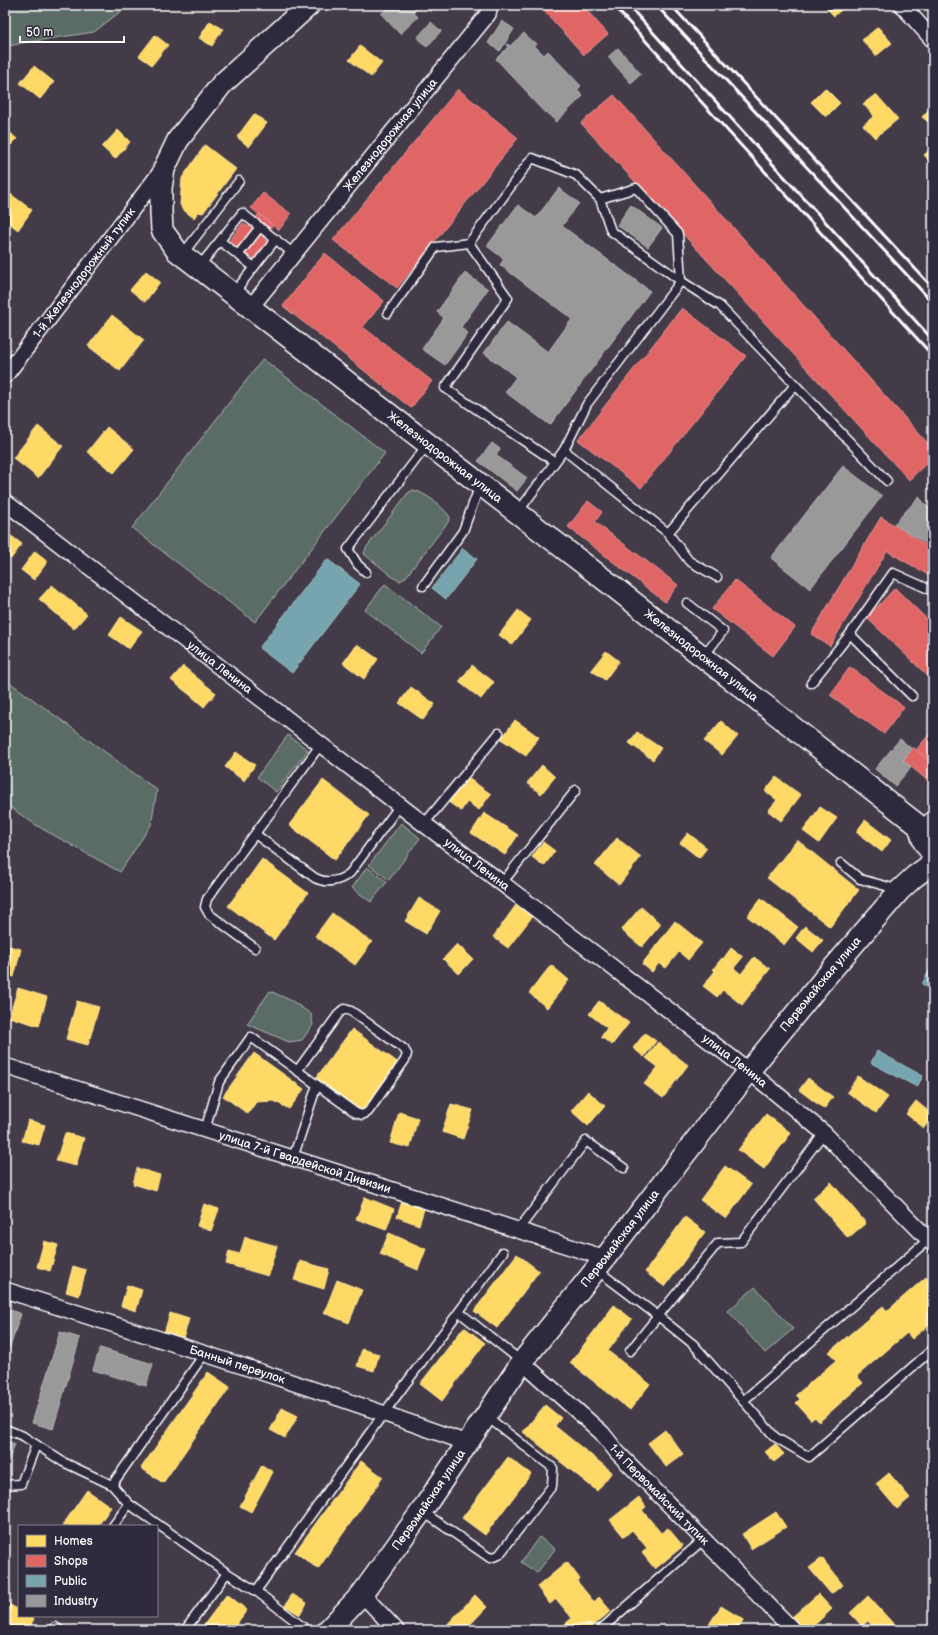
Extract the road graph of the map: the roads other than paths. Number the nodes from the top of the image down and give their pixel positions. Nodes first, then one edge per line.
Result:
1 (309, 5) edge
2 (490, 5) edge
3 (902, 5) edge
4 (933, 40) edge
5 (164, 169) junction
6 (239, 181) dead end
7 (600, 199) junction
8 (260, 227) junction
9 (276, 239) junction
10 (220, 241) junction
11 (470, 243) junction
12 (294, 254) junction
13 (181, 255) junction
14 (238, 255) junction
15 (254, 267) junction
16 (198, 269) junction
17 (681, 281) junction
18 (232, 294) junction
19 (250, 308) junction
20 (388, 313) dead end
21 (5, 376) edge
22 (795, 385) junction
23 (428, 444) junction
24 (564, 450) junction
25 (555, 462) junction
26 (887, 481) dead end
27 (480, 485) junction
28 (5, 502) edge
29 (517, 513) junction
30 (668, 533) junction
31 (366, 572) dead end
32 (717, 577) dead end
33 (424, 586) dead end
34 (933, 591) edge
35 (687, 603) dead end
36 (850, 634) junction
37 (703, 657) junction
38 (811, 683) dead end
39 (912, 696) dead end
40 (499, 732) dead end
41 (320, 744) junction
42 (576, 790) dead end
43 (400, 805) junction
44 (926, 819) edge
45 (424, 824) junction
46 (255, 834) junction
47 (933, 855) edge
48 (841, 863) dead end
49 (933, 864) edge
50 (502, 883) junction
51 (900, 890) junction
52 (255, 948) dead end
53 (5, 1066) edge
54 (749, 1070) junction
55 (297, 1071) junction
56 (317, 1085) junction
57 (205, 1130) junction
58 (824, 1133) junction
59 (293, 1158) junction
60 (624, 1168) dead end
61 (518, 1230) junction
62 (931, 1242) edge
63 (503, 1252) dead end
64 (601, 1264) junction
65 (5, 1290) edge
66 (459, 1312) junction
67 (658, 1316) junction
68 (933, 1349) edge
69 (630, 1351) dead end
70 (205, 1353) junction
71 (522, 1362) junction
72 (743, 1401) junction
73 (384, 1413) junction
74 (486, 1416) junction
75 (5, 1429) edge
76 (468, 1443) junction
77 (36, 1445) junction
78 (5, 1485) edge
79 (112, 1485) junction
80 (128, 1504) junction
81 (421, 1512) junction
82 (114, 1525) edge
83 (158, 1525) edge
84 (158, 1525) edge
85 (703, 1540) junction
86 (227, 1574) junction
87 (256, 1591) junction
88 (362, 1594) junction
89 (185, 1630) edge
90 (307, 1630) edge
91 (328, 1630) edge
92 (396, 1630) edge
93 (600, 1630) edge
94 (793, 1630) edge

1 - 5 main road
2 - 12 street, Железнодорожная улица
3 - 4 street
5 - 13 main road
5 - 21 street, 1-й Железнодорожный тупик
6 - 13 lane
7 - 11 lane
7 - 17 lane
7 - 17 lane
8 - 9 lane
8 - 10 lane
8 - 14 lane
9 - 12 lane
9 - 15 lane
10 - 14 lane
10 - 16 lane
11 - 20 lane
11 - 25 lane
12 - 19 street, Железнодорожная улица
13 - 16 main road
14 - 15 lane
15 - 18 lane
16 - 18 main road
17 - 22 lane
17 - 24 lane
18 - 19 main road
19 - 23 main road, Железнодорожная улица
22 - 26 lane
22 - 30 lane
23 - 27 main road, Железнодорожная улица
23 - 31 lane
24 - 25 lane
24 - 30 lane
25 - 29 lane
27 - 29 main road, Железнодорожная улица
27 - 33 lane
28 - 41 street, улица Ленина
29 - 37 main road, Железнодорожная улица
30 - 32 lane
34 - 36 lane
35 - 37 lane
36 - 38 lane
36 - 39 lane
37 - 44 main road, Железнодорожная улица
40 - 45 lane
41 - 43 street, улица Ленина
41 - 46 lane
42 - 50 lane
43 - 45 street, улица Ленина
43 - 46 lane
44 - 47 main road, Железнодорожная улица
45 - 50 street, улица Ленина
46 - 52 lane
48 - 51 lane
49 - 51 main road, Первомайская улица
50 - 54 street, улица Ленина
51 - 54 main road, Первомайская улица
53 - 57 street, улица 7-й Гвардейской Дивизии
54 - 58 street, улица Ленина
54 - 64 main road, Первомайская улица
55 - 56 lane
55 - 56 lane
55 - 57 lane
56 - 59 lane
57 - 59 street, улица 7-й Гвардейской Дивизии
58 - 62 street, улица Ленина
58 - 67 lane
59 - 61 street, улица 7-й Гвардейской Дивизии
60 - 61 lane
61 - 64 street, улица 7-й Гвардейской Дивизии
62 - 72 lane
63 - 66 lane
64 - 67 lane
64 - 71 main road, Первомайская улица
65 - 70 street, Банный переулок
66 - 71 lane
66 - 73 lane
67 - 69 lane
67 - 72 lane
68 - 72 lane
70 - 73 street, Банный переулок
70 - 79 lane
71 - 74 main road, Первомайская улица
71 - 85 street, 1-й Первомайский тупик
73 - 76 street, Банный переулок
73 - 87 lane
74 - 76 main road, Первомайская улица
74 - 81 lane
75 - 77 lane
76 - 81 main road, Первомайская улица
77 - 78 lane
77 - 79 lane
79 - 80 lane
80 - 82 lane
80 - 83 lane
81 - 88 main road, Первомайская улица
84 - 86 lane
85 - 93 lane
85 - 94 street, 1-й Первомайский тупик
86 - 87 lane
86 - 89 lane
87 - 90 lane
88 - 91 main road, Первомайская улица
88 - 92 street

